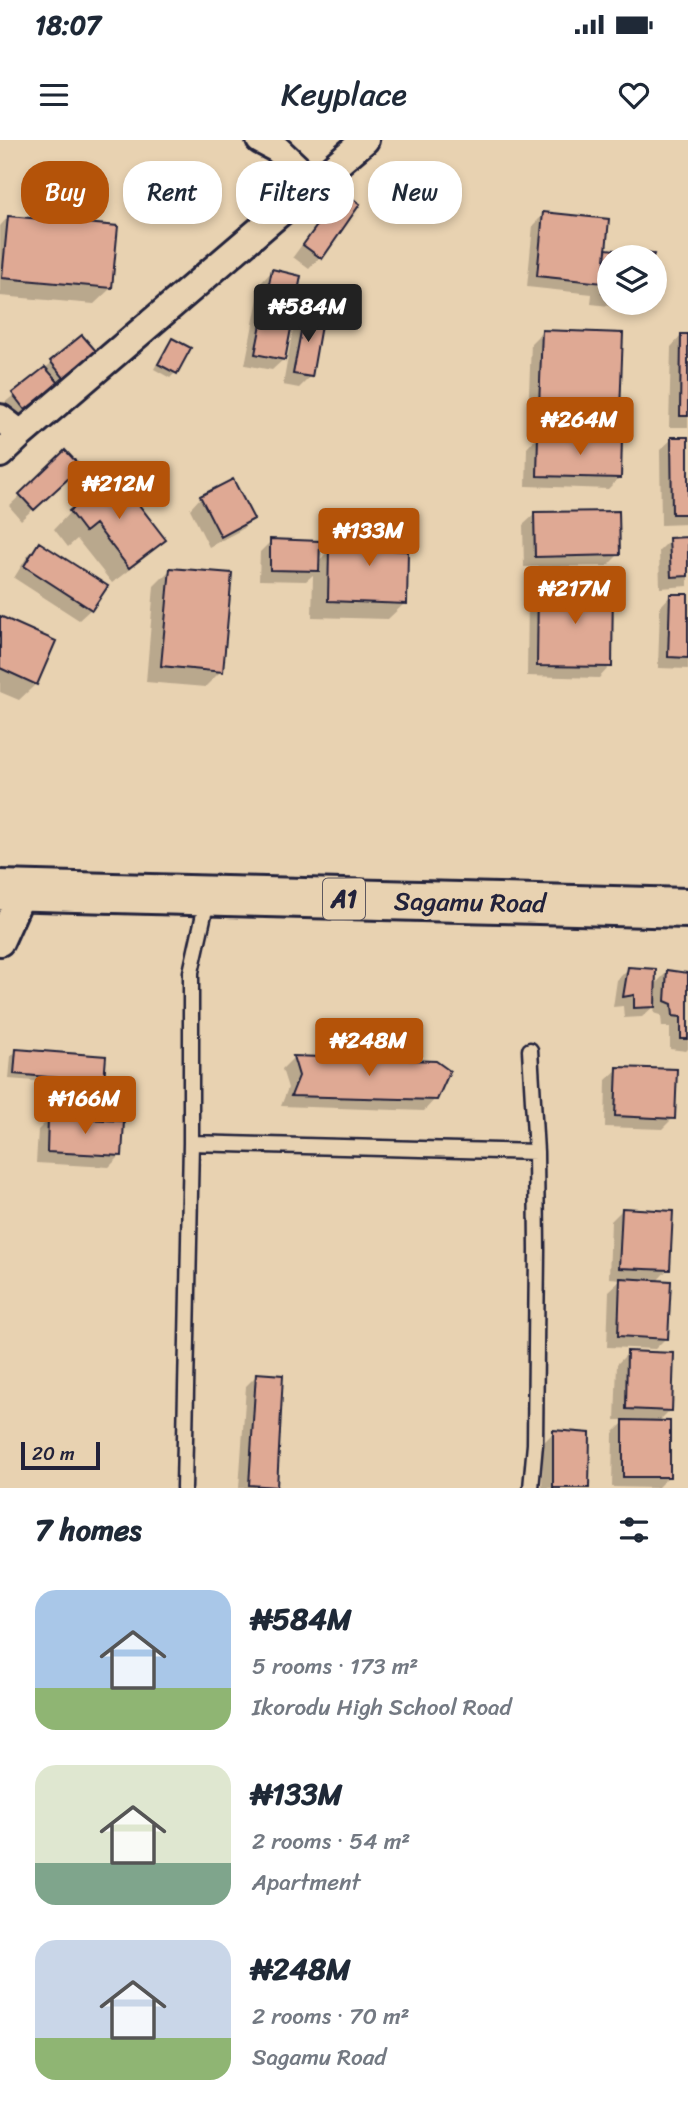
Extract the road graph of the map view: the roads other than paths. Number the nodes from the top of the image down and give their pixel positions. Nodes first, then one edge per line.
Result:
1 (260, 140) edge
2 (350, 145) edge
3 (290, 161) edge
4 (335, 161) edge
5 (264, 224) edge
6 (10, 426) edge
7 (0, 454) edge
8 (11, 890) edge
9 (209, 895) junction
10 (688, 908) edge
11 (0, 942) edge
12 (530, 1051) dead end
13 (191, 1143) junction
14 (536, 1152) junction
15 (184, 1488) edge
16 (531, 1488) edge

1 - 3 street
2 - 4 street
5 - 6 street
6 - 7 street
8 - 9 highway, Sagamu Road / A1
8 - 11 street
9 - 10 highway, Sagamu Road / A1
9 - 13 lane
12 - 14 lane
13 - 14 lane
13 - 15 lane
14 - 16 lane

